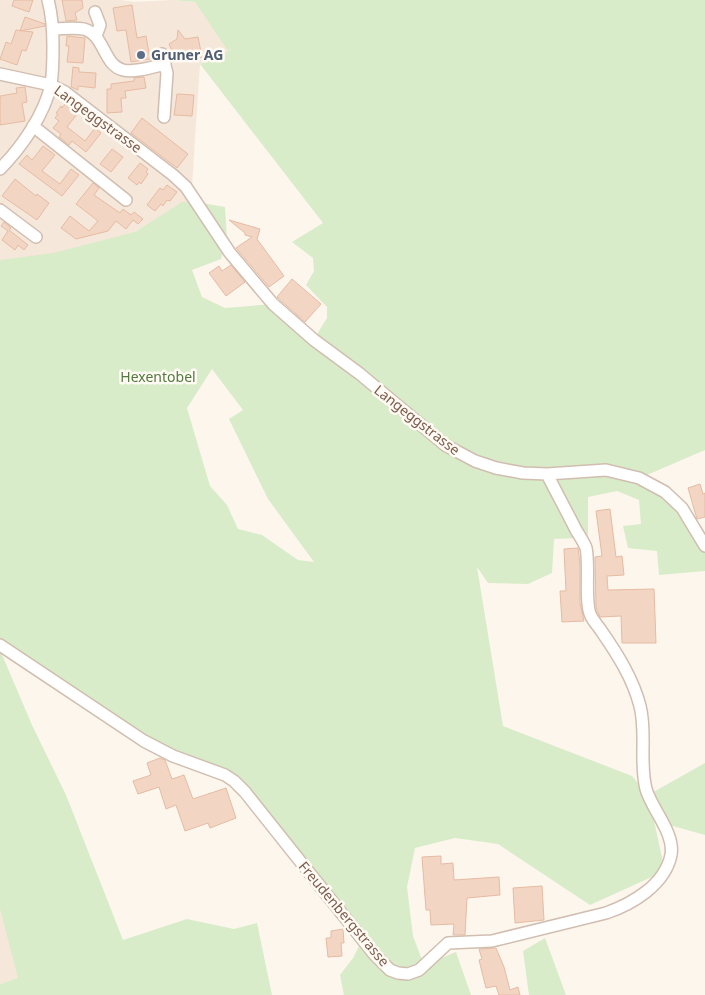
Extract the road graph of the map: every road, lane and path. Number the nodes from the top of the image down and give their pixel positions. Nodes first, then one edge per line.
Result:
1 (48, 0) edge
2 (95, 12) dead end
3 (53, 29) junction
4 (96, 36) junction
5 (0, 74) edge
6 (51, 85) junction
7 (164, 117) dead end
8 (33, 126) junction
9 (0, 169) edge
10 (126, 200) dead end
11 (0, 210) edge
12 (36, 237) dead end
13 (547, 474) junction
14 (705, 546) edge
15 (0, 645) edge

1 - 3 street
2 - 4 street
3 - 4 street
3 - 6 street
4 - 7 street
5 - 6 street, Langeggstrasse
6 - 8 street
6 - 13 street, Langeggstrasse
8 - 9 street
8 - 10 street
11 - 12 street
13 - 14 street, Langeggstrasse
13 - 15 street, Freudenbergstrasse

